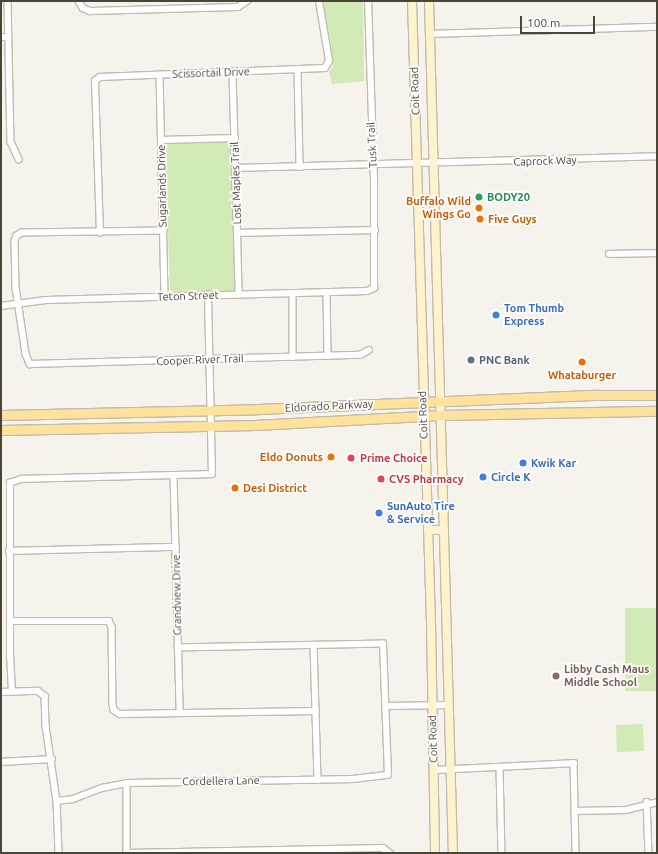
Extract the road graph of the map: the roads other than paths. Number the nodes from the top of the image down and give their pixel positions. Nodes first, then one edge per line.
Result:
1 (8, 1) edge
2 (79, 1) edge
3 (319, 1) edge
4 (368, 1) edge
5 (412, 1) edge
6 (429, 1) edge
7 (246, 3) edge
8 (657, 27) edge
9 (430, 34) junction
10 (1, 37) edge
11 (8, 37) junction
12 (298, 70) junction
13 (233, 72) junction
14 (160, 75) junction
15 (235, 138) junction
16 (161, 140) junction
17 (657, 156) edge
18 (19, 158) dead end
19 (417, 164) junction
20 (434, 164) junction
21 (373, 165) junction
22 (300, 167) junction
23 (236, 168) junction
24 (375, 230) junction
25 (164, 231) junction
26 (100, 233) junction
27 (237, 233) junction
28 (657, 253) edge
29 (609, 254) dead end
30 (374, 288) joint
31 (327, 292) junction
32 (293, 293) junction
33 (239, 294) junction
34 (208, 295) junction
35 (165, 296) junction
36 (18, 304) junction
37 (1, 306) edge
38 (369, 350) dead end
39 (328, 356) junction
40 (294, 357) junction
41 (209, 360) junction
42 (657, 395) edge
43 (556, 397) junction
44 (423, 401) junction
45 (440, 402) junction
46 (306, 406) junction
47 (210, 411) junction
48 (657, 411) edge
49 (557, 413) junction
50 (1, 415) edge
51 (441, 415) junction
52 (424, 416) junction
53 (306, 420) junction
54 (210, 426) junction
55 (1, 430) edge
56 (174, 476) junction
57 (428, 530) junction
58 (444, 530) junction
59 (176, 547) junction
60 (9, 551) junction
61 (11, 621) junction
62 (431, 622) junction
63 (447, 622) junction
64 (314, 644) junction
65 (178, 648) junction
66 (1, 692) edge
67 (12, 692) junction
68 (432, 705) junction
69 (449, 705) junction
70 (387, 706) junction
71 (316, 711) junction
72 (180, 714) junction
73 (52, 759) junction
74 (1, 762) edge
75 (500, 767) junction
76 (450, 769) junction
77 (433, 770) junction
78 (318, 780) junction
79 (126, 783) junction
80 (57, 801) junction
81 (647, 802) junction
82 (657, 802) edge
83 (575, 811) junction
84 (318, 851) edge
85 (388, 851) edge
86 (59, 853) edge
87 (127, 853) edge
88 (435, 853) edge
89 (452, 853) edge
90 (502, 853) edge
91 (576, 853) edge
92 (649, 853) edge

1 - 11 street
2 - 7 street
3 - 12 street, Scissortail Drive
4 - 21 street, Tusk Trail
5 - 19 main road, Coit Road
6 - 9 main road, Coit Road
8 - 9 street
9 - 20 main road, Coit Road
10 - 11 street
11 - 18 street
12 - 13 street, Scissortail Drive
12 - 22 street
13 - 14 street, Scissortail Drive
13 - 15 street, Lost Maples Trail
14 - 16 street, Sugarlands Drive
14 - 26 street, Scissortail Drive
15 - 16 street
15 - 23 street, Lost Maples Trail
16 - 25 street, Sugarlands Drive
17 - 20 street, Caprock Way
19 - 20 street, Caprock Way
19 - 21 street, Caprock Way
19 - 44 main road, Coit Road
20 - 45 main road, Coit Road
21 - 22 street, Caprock Way
21 - 24 street, Tusk Trail
22 - 23 street, Caprock Way
23 - 27 street, Lost Maples Trail
24 - 27 street
24 - 30 street, Tusk Trail
25 - 26 street
25 - 35 street, Sugarlands Drive
26 - 36 street
27 - 33 street, Lost Maples Trail
28 - 29 street
30 - 31 street, Teton Street
31 - 32 street, Teton Street
31 - 39 street
32 - 33 street, Teton Street
32 - 40 street
33 - 34 street, Teton Street
34 - 35 street, Teton Street
34 - 41 street
35 - 36 street, Teton Street
36 - 37 street, Teton Street
36 - 41 street, Cooper River Trail
38 - 39 street, Cooper River Trail
39 - 40 street, Cooper River Trail
40 - 41 street, Cooper River Trail
41 - 47 street
42 - 43 main road, Eldorado Parkway
43 - 45 main road, Eldorado Parkway
43 - 49 main road
44 - 45 main road, Eldorado Parkway
44 - 46 main road, Eldorado Parkway
44 - 52 main road, Coit Road
45 - 51 main road, Coit Road
46 - 47 main road, Eldorado Parkway
46 - 53 main road
47 - 50 main road, Eldorado Parkway
47 - 54 street
48 - 49 main road, Eldorado Parkway
49 - 51 main road, Eldorado Parkway
51 - 52 main road, Eldorado Parkway
51 - 58 main road, Coit Road
52 - 53 main road, Eldorado Parkway
52 - 57 main road, Coit Road
53 - 54 main road, Eldorado Parkway
54 - 55 main road, Eldorado Parkway
54 - 56 street
56 - 59 street, Grandview Drive
56 - 60 street
57 - 58 main road
57 - 62 main road, Coit Road
58 - 63 main road, Coit Road
59 - 60 street
59 - 65 street, Grandview Drive
60 - 61 street
61 - 67 street
61 - 72 street
62 - 63 main road
62 - 68 main road, Coit Road
63 - 69 main road, Coit Road
64 - 65 street
64 - 70 street
64 - 71 street
65 - 72 street, Grandview Drive
66 - 67 street
67 - 73 street
68 - 69 street
68 - 70 street
68 - 77 main road, Coit Road
69 - 76 main road, Coit Road
70 - 78 street, Cordellera Lane
71 - 72 street
71 - 78 street
73 - 74 street
73 - 80 street
75 - 76 street
75 - 83 street
75 - 90 street
76 - 77 street
76 - 89 main road, Coit Road
77 - 88 main road, Coit Road
78 - 79 street, Cordellera Lane
79 - 80 street, Cordellera Lane
79 - 87 street
80 - 86 street
81 - 82 street
81 - 83 street
81 - 92 street
83 - 91 street
84 - 85 street
84 - 87 street

